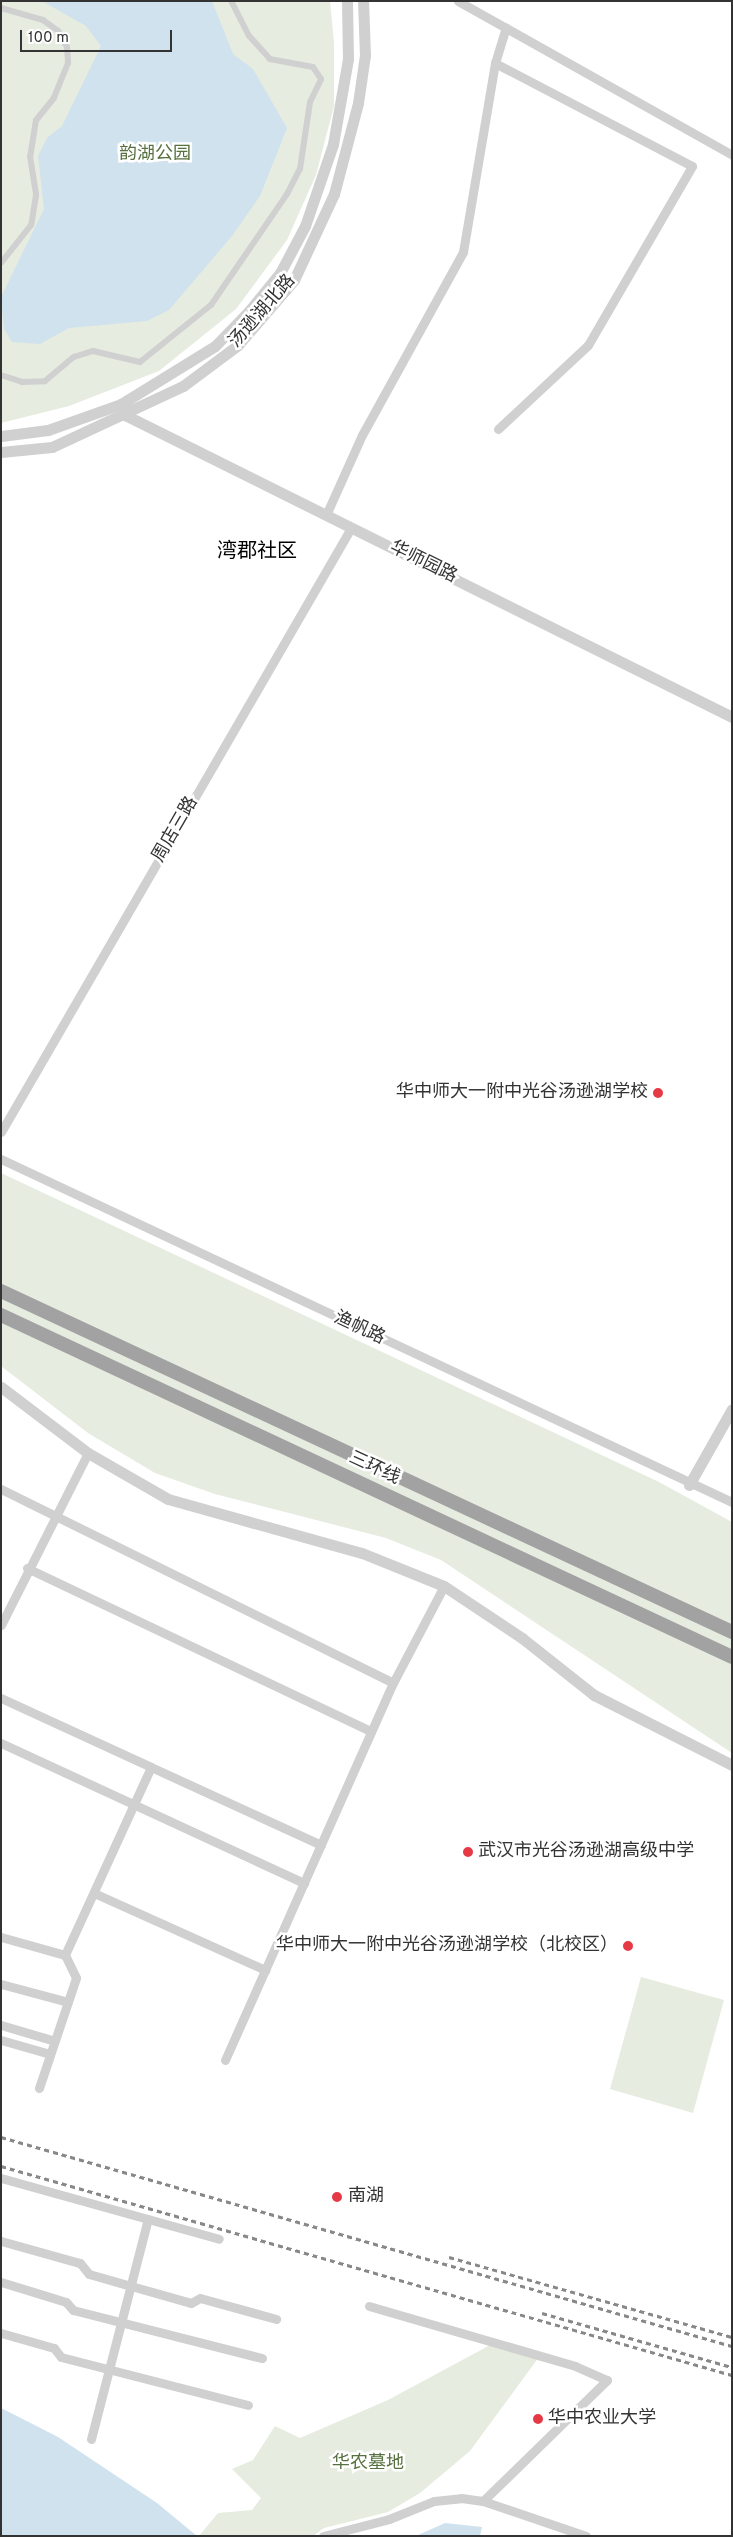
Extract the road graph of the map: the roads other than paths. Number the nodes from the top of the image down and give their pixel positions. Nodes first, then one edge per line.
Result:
1 (231, 1) edge
2 (347, 1) edge
3 (363, 1) edge
4 (458, 1) edge
5 (1, 8) edge
6 (506, 28) junction
7 (495, 63) junction
8 (732, 155) edge
9 (1, 264) edge
10 (1, 375) edge
11 (121, 404) junction
12 (125, 415) junction
13 (498, 429) dead end
14 (1, 436) edge
15 (1, 452) edge
16 (326, 515) junction
17 (351, 528) junction
18 (732, 716) edge
19 (1, 1132) edge
20 (1, 1159) edge
21 (1, 1291) edge
22 (1, 1315) edge
23 (1, 1387) edge
24 (732, 1409) edge
25 (88, 1453) junction
26 (689, 1485) junction
27 (1, 1489) edge
28 (732, 1502) edge
29 (55, 1514) junction
30 (27, 1568) junction
31 (444, 1586) junction
32 (1, 1625) edge
33 (732, 1632) edge
34 (732, 1657) edge
35 (393, 1683) junction
36 (1, 1698) edge
37 (372, 1731) junction
38 (1, 1743) edge
39 (732, 1765) edge
40 (151, 1767) junction
41 (134, 1804) junction
42 (321, 1845) junction
43 (304, 1884) junction
44 (94, 1893) junction
45 (1, 1937) edge
46 (65, 1955) junction
47 (265, 1970) junction
48 (1, 1984) edge
49 (68, 2002) junction
50 (1, 2026) edge
51 (1, 2040) edge
52 (55, 2041) junction
53 (50, 2054) junction
54 (225, 2060) dead end
55 (39, 2088) dead end
56 (1, 2178) edge
57 (148, 2219) junction
58 (219, 2239) dead end
59 (1, 2241) edge
60 (1, 2282) edge
61 (131, 2286) junction
62 (369, 2306) dead end
63 (276, 2319) dead end
64 (121, 2324) junction
65 (1, 2334) edge
66 (262, 2358) dead end
67 (109, 2371) junction
68 (248, 2405) dead end
69 (91, 2439) dead end
70 (483, 2501) junction
71 (323, 2536) edge
72 (586, 2536) edge

1 - 10 street
2 - 11 street, 汤逊湖北路
3 - 12 street, 汤逊湖北路
4 - 6 street
5 - 9 street
6 - 7 street
6 - 8 street
7 - 13 street
7 - 16 street
11 - 12 street
11 - 14 street, 汤逊湖北路
12 - 15 street, 汤逊湖北路
12 - 16 street, 华师园路
16 - 17 street, 华师园路
17 - 18 street, 华师园路
17 - 19 street, 周店三路
20 - 26 street, 渔帆路
21 - 33 highway, 三环线
22 - 34 highway, 三环线
23 - 25 street
24 - 26 street
25 - 29 street
25 - 31 street
26 - 28 street, 渔帆路
27 - 29 street
29 - 30 street
29 - 35 street
30 - 32 street
30 - 37 street
31 - 35 street
31 - 39 street
35 - 37 street
36 - 40 street
37 - 42 street
38 - 41 street
40 - 41 street
40 - 42 street
41 - 43 street
41 - 44 street
42 - 43 street
43 - 47 street
44 - 46 street
44 - 47 street
45 - 46 street
46 - 49 street
47 - 54 street
48 - 49 street
49 - 52 street
50 - 52 street
51 - 53 street
52 - 53 street
53 - 55 street
56 - 57 street
57 - 58 street
57 - 61 street
59 - 61 street
60 - 64 street
61 - 63 street
61 - 64 street
62 - 70 street
64 - 66 street
64 - 67 street
65 - 67 street
67 - 68 street
67 - 69 street
70 - 71 street
70 - 72 street

